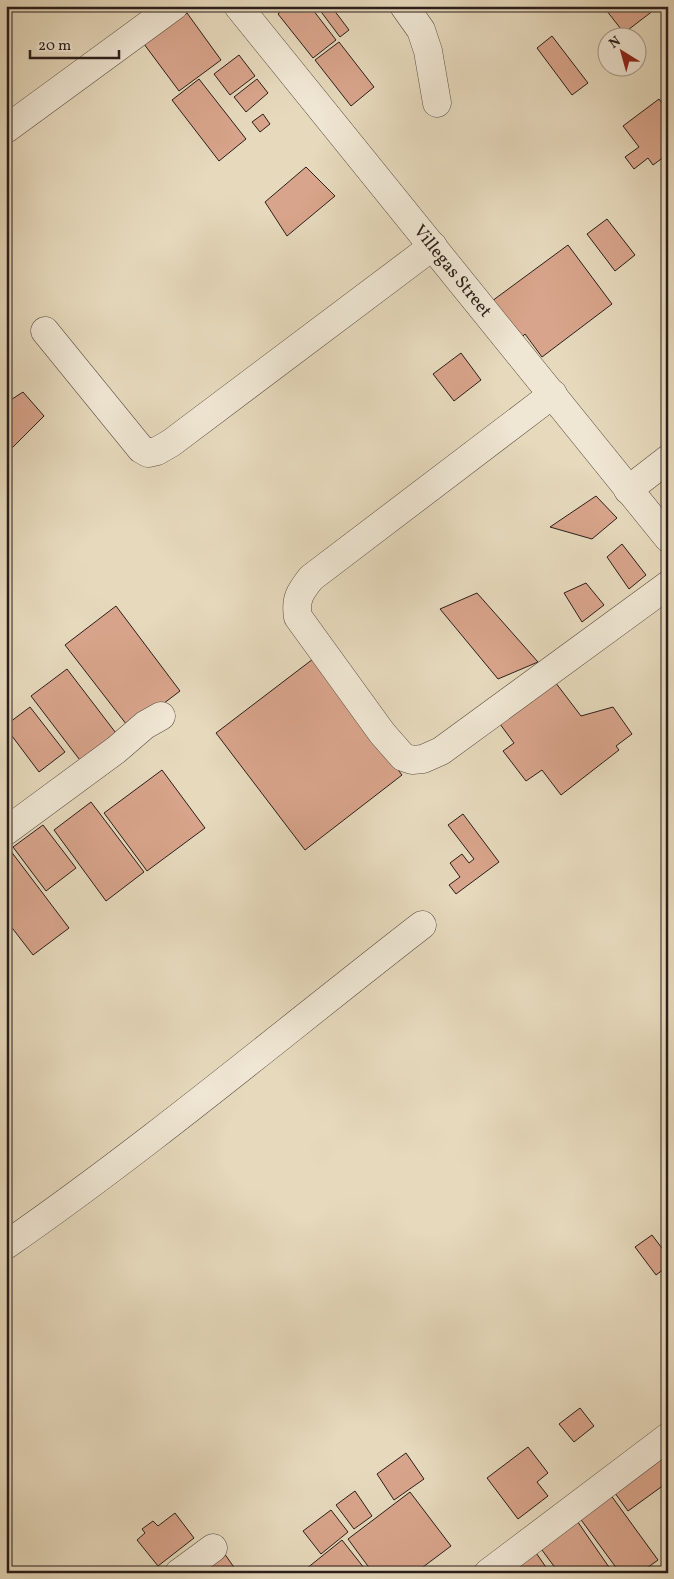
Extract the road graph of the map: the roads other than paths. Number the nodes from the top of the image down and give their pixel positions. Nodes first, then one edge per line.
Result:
1 (174, 6) edge
2 (238, 6) edge
3 (404, 6) edge
4 (437, 104) dead end
5 (6, 129) edge
6 (433, 246) junction
7 (45, 331) dead end
8 (553, 394) junction
9 (668, 459) edge
10 (628, 490) junction
11 (668, 538) edge
12 (668, 586) edge
13 (161, 716) dead end
14 (6, 831) edge
15 (422, 925) dead end
16 (6, 1245) edge
17 (668, 1437) edge
18 (213, 1548) dead end
19 (179, 1573) edge
20 (488, 1573) edge

1 - 5 street
2 - 6 street, Villegas Street
3 - 4 street
6 - 7 street
6 - 8 street, Villegas Street
8 - 10 street, Villegas Street
8 - 12 street
9 - 10 street
10 - 11 street, Villegas Street
13 - 14 street
15 - 16 street
17 - 20 street
18 - 19 street

